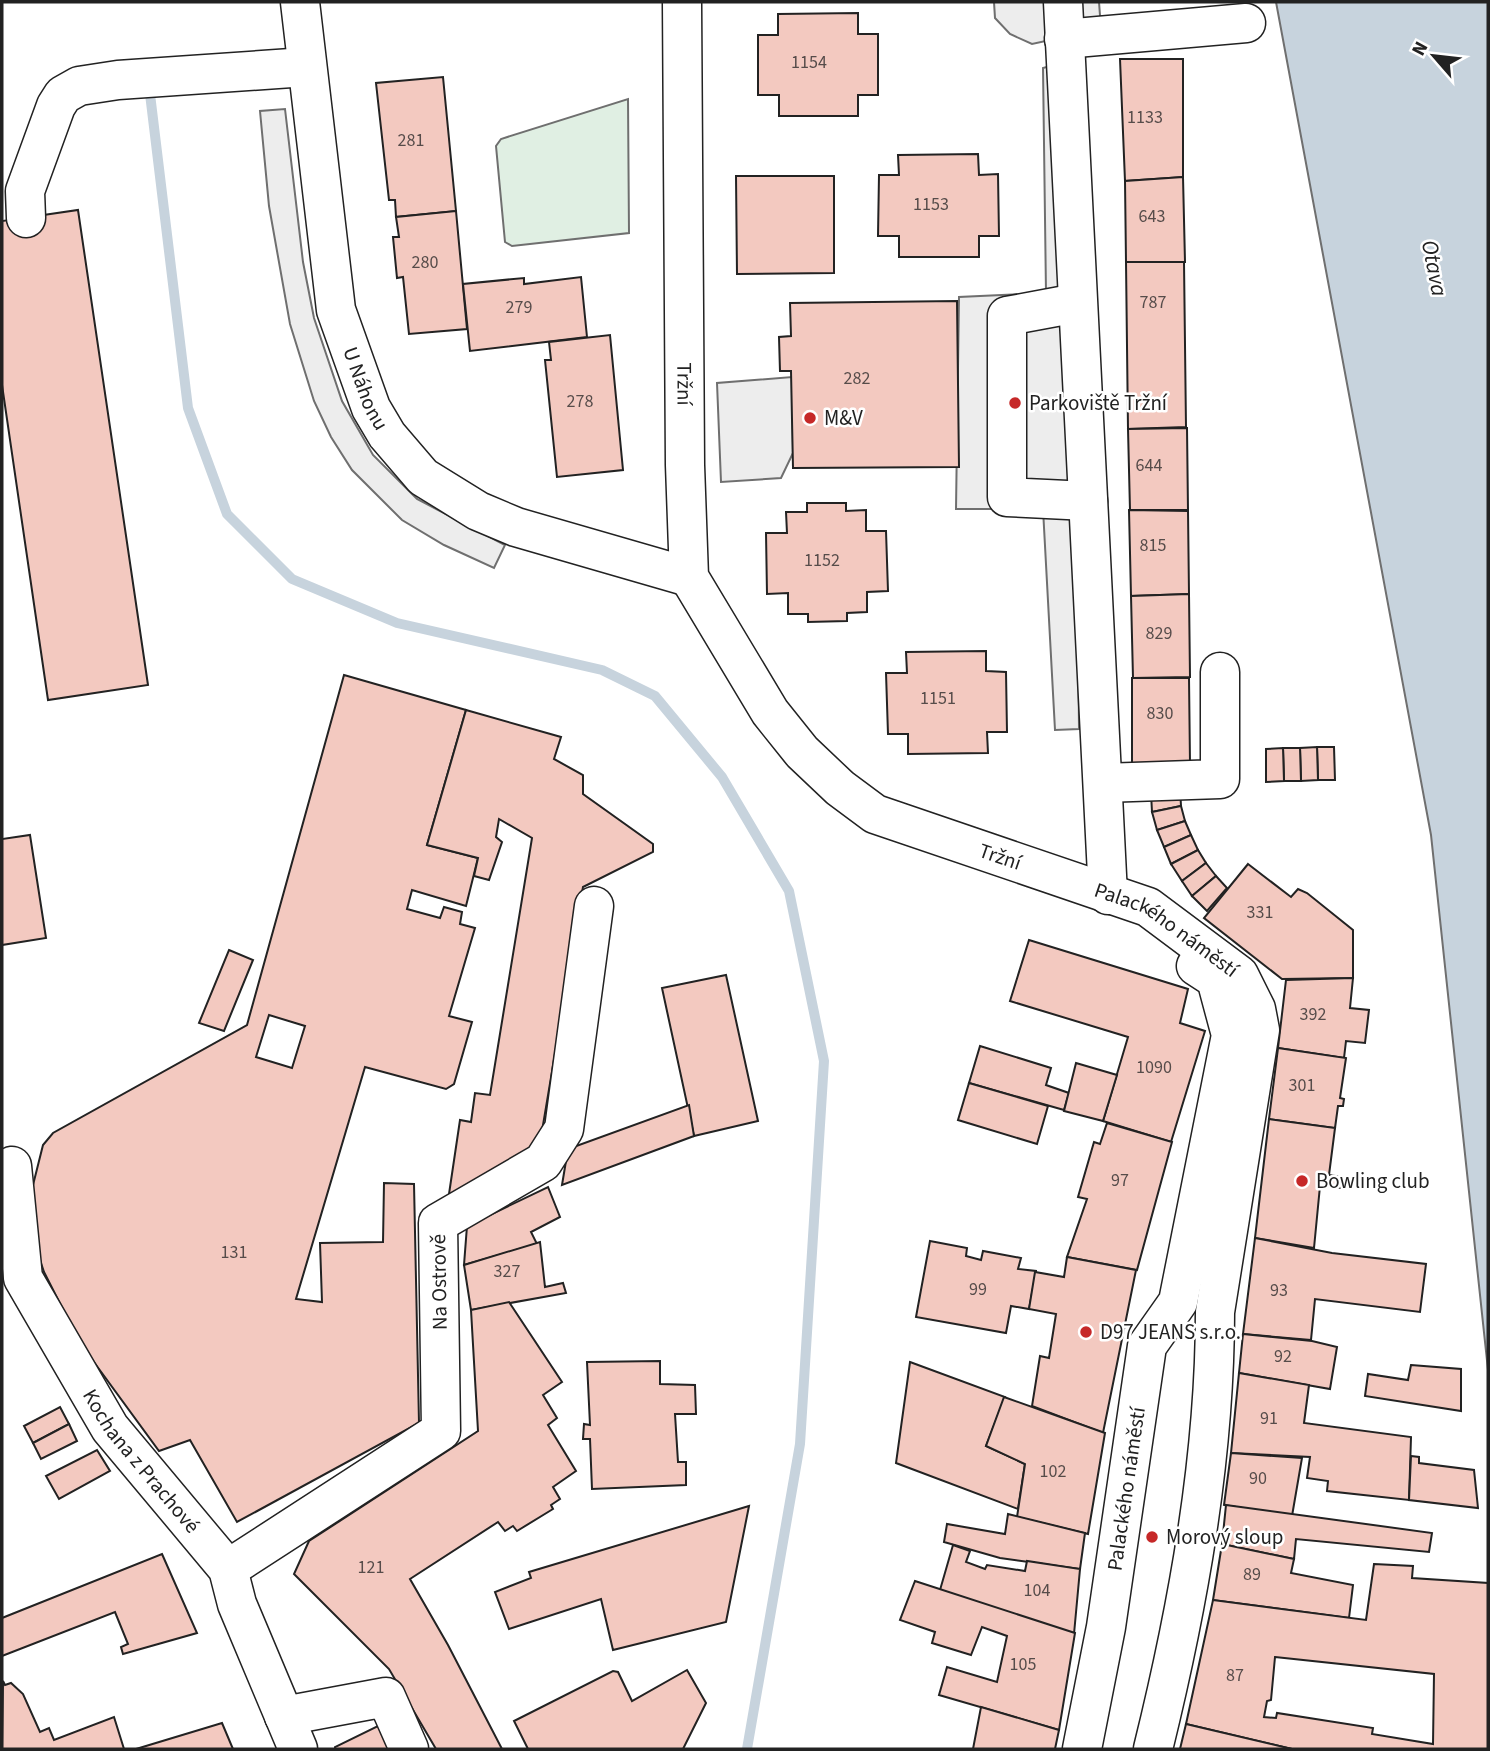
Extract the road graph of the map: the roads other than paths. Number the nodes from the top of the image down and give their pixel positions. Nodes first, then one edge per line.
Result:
1 (300, 2) edge
2 (683, 2) edge
3 (1063, 2) edge
4 (1246, 23) dead end
5 (1064, 39) junction
6 (306, 67) junction
7 (26, 218) dead end
8 (1077, 303) junction
9 (1088, 500) junction
10 (689, 577) junction
11 (1220, 672) dead end
12 (1103, 783) junction
13 (1108, 895) junction
14 (594, 906) dead end
15 (12, 1166) dead end
16 (228, 1569) junction
17 (291, 1733) edge
18 (409, 1749) edge
19 (1082, 1749) edge
20 (1153, 1749) edge

1 - 6 street, U Náhonu
2 - 10 street, Tržní
3 - 5 street
4 - 5 street
5 - 8 street
6 - 7 street
6 - 10 street, U Náhonu
8 - 9 street
8 - 9 street
9 - 12 street
10 - 13 street, Tržní
11 - 12 street
12 - 13 street
13 - 19 street, Palackého náměstí
13 - 20 street, Palackého náměstí
14 - 16 street, Na Ostrově
15 - 16 street, Kochana z Prachové
16 - 17 street, Kochana z Prachové
17 - 18 street

